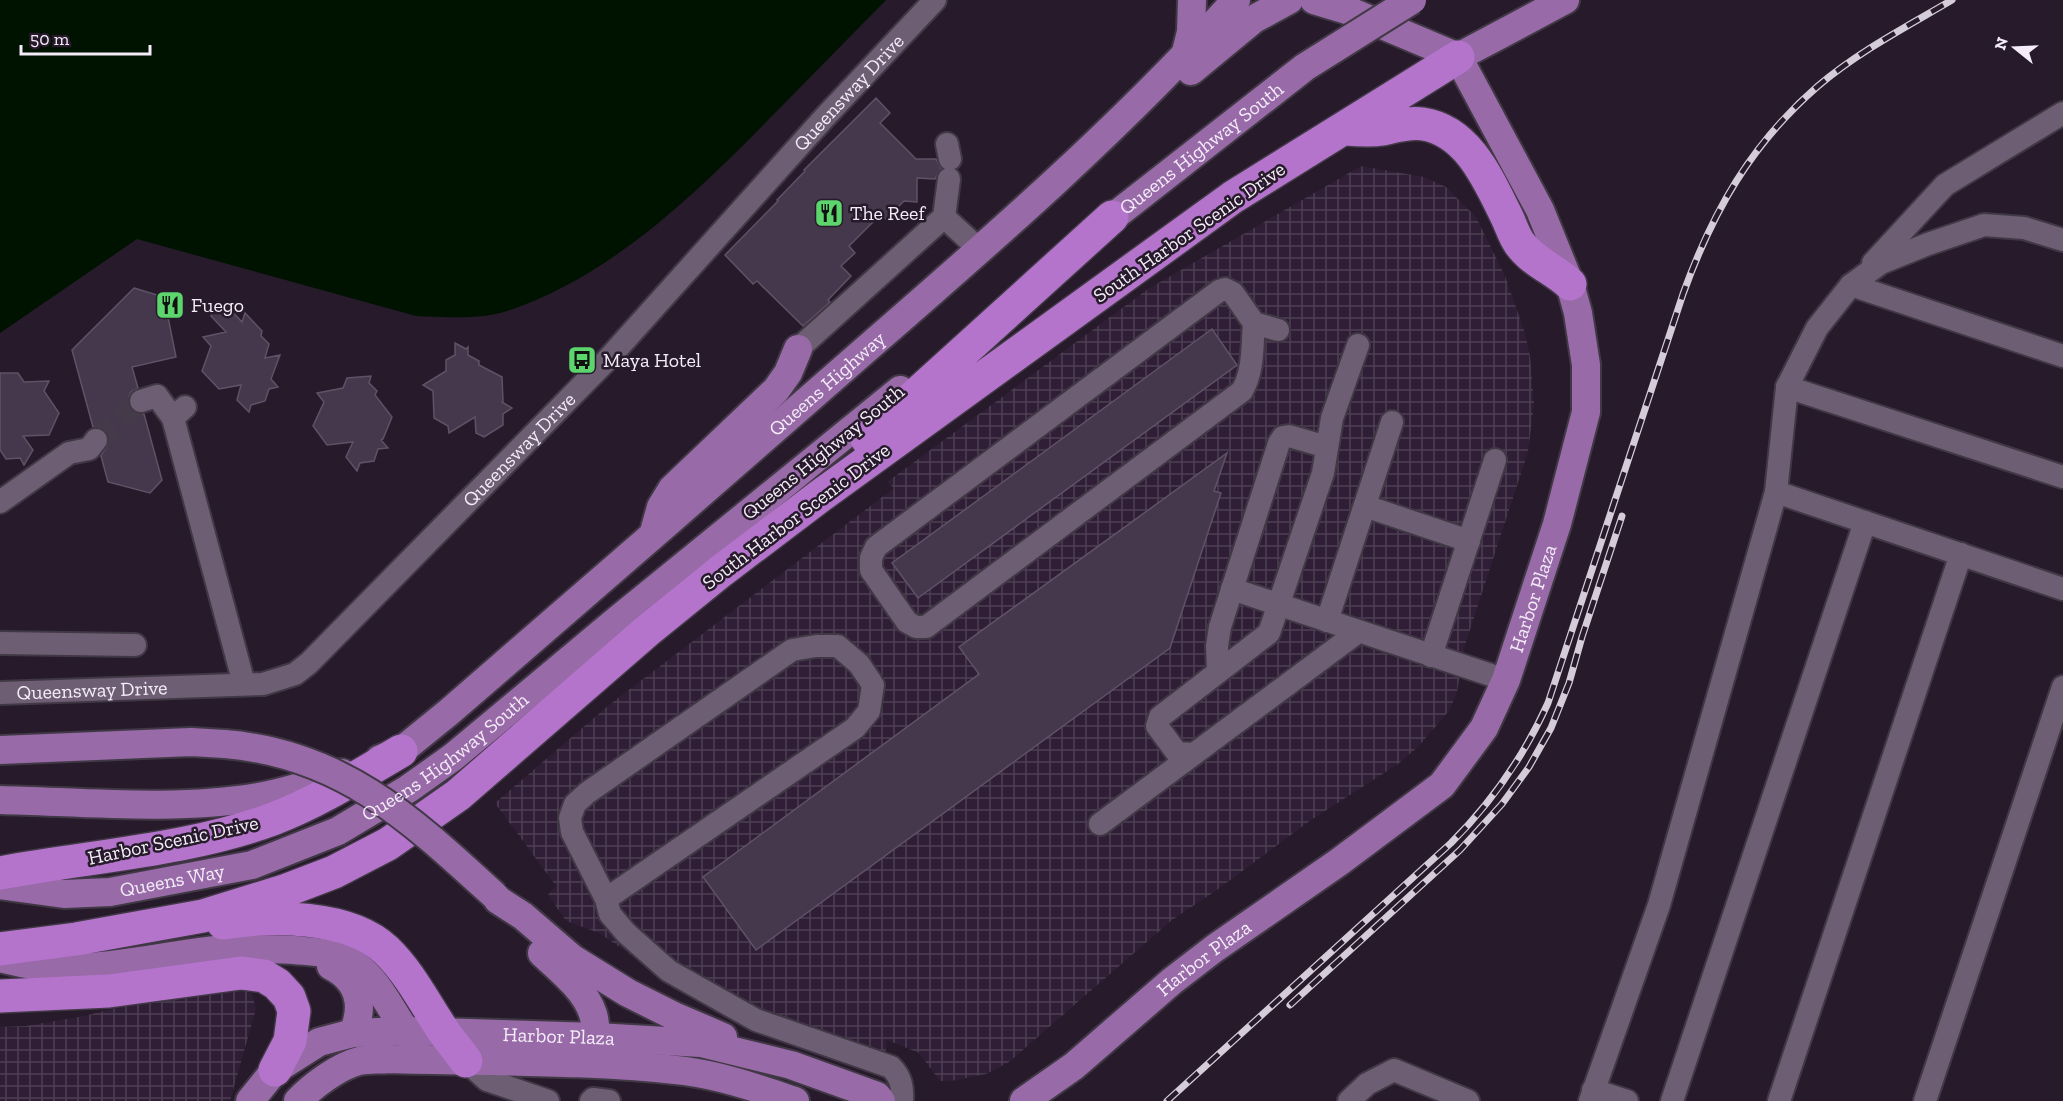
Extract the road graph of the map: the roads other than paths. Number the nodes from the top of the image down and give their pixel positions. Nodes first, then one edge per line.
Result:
1 (934, 0) edge
2 (1192, 0) edge
3 (1236, 0) edge
4 (1289, 0) edge
5 (1314, 0) edge
6 (1412, 0) edge
7 (1565, 0) edge
8 (1349, 5) edge
9 (1185, 56) junction
10 (1458, 57) junction
11 (2063, 113) edge
12 (1344, 129) junction
13 (949, 161) dead end
14 (1036, 199) junction
15 (944, 217) junction
16 (1112, 217) junction
17 (2063, 240) edge
18 (980, 250) junction
19 (1855, 283) junction
20 (1570, 284) junction
21 (1254, 323) junction
22 (1278, 330) dead end
23 (1358, 345) dead end
24 (798, 349) joint
25 (2063, 356) edge
26 (1787, 387) junction
27 (141, 401) dead end
28 (1392, 422) dead end
29 (96, 440) tunnel mouth
30 (1327, 447) junction
31 (1495, 460) dead end
32 (2063, 477) edge
33 (1776, 492) junction
34 (0, 502) edge
35 (1365, 506) junction
36 (1865, 522) junction
37 (653, 536) junction
38 (1469, 541) junction
39 (1961, 554) junction
40 (721, 571) junction
41 (1232, 589) junction
42 (2063, 589) edge
43 (1277, 604) junction
44 (1327, 621) junction
45 (1358, 632) junction
46 (0, 643) edge
47 (135, 645) dead end
48 (1431, 656) junction
49 (1218, 671) junction
50 (1506, 680) junction
51 (244, 684) junction
52 (2063, 687) edge
53 (0, 693) edge
54 (0, 750) edge
55 (401, 750) junction
56 (1194, 754) junction
57 (0, 800) edge
58 (1100, 824) dead end
59 (338, 831) joint
60 (0, 873) edge
61 (0, 885) edge
62 (496, 898) junction
63 (606, 899) junction
64 (76, 939) junction
65 (0, 949) edge
66 (280, 950) junction
67 (0, 958) edge
68 (0, 996) edge
69 (405, 1031) junction
70 (444, 1032) junction
71 (353, 1033) junction
72 (596, 1037) junction
73 (428, 1060) junction
74 (466, 1061) junction
75 (593, 1065) junction
76 (791, 1065) junction
77 (275, 1070) junction
78 (1591, 1095) edge
79 (1457, 1099) edge
80 (250, 1101) edge
81 (298, 1101) edge
82 (548, 1101) edge
83 (591, 1101) edge
84 (609, 1101) edge
85 (795, 1101) edge
86 (881, 1101) edge
87 (902, 1101) edge
88 (1024, 1101) edge
89 (1349, 1101) edge
90 (1627, 1101) edge
91 (1672, 1101) edge
92 (1779, 1101) edge
93 (1925, 1101) edge

1 - 51 street, Queensway Drive
2 - 9 main road
3 - 9 main road, Queens Highway
4 - 14 main road
5 - 8 main road
6 - 16 main road, Queens Highway South, bridge
7 - 10 main road, South Harbor Scenic Drive
8 - 10 main road
9 - 14 main road, Queens Highway
10 - 12 highway, South Harbor Scenic Drive
10 - 20 main road, Harbor Plaza
11 - 19 street
12 - 20 highway
12 - 40 highway, South Harbor Scenic Drive
13 - 15 street
14 - 18 main road, Queens Highway
15 - 18 street
15 - 24 street
16 - 40 highway
16 - 59 main road, Queens Highway South
17 - 19 street
18 - 37 main road, Queens Highway
19 - 25 street
19 - 26 street
20 - 50 main road, Harbor Plaza
21 - 21 street
21 - 22 street
23 - 30 street
24 - 37 main road
26 - 32 street
26 - 33 street
27 - 51 street
28 - 35 street
29 - 34 street
30 - 41 street
30 - 43 street
31 - 38 street
33 - 36 street
33 - 78 street
35 - 38 street
35 - 44 street
36 - 39 street
36 - 91 street
37 - 55 main road, Queens Highway
38 - 48 street
39 - 42 street
39 - 92 street
40 - 64 highway, South Harbor Scenic Drive
41 - 43 street
41 - 49 street
43 - 44 street
43 - 49 street
44 - 45 street
45 - 48 street
45 - 56 street
46 - 47 street
48 - 50 street
49 - 56 street
50 - 88 main road, Harbor Plaza
51 - 53 street, Queensway Drive
52 - 93 street
54 - 62 main road, bridge
55 - 57 main road, Queens Highway
55 - 60 highway, Harbor Scenic Drive
56 - 58 street
59 - 61 main road, Queens Way
62 - 72 main road
62 - 76 main road
63 - 63 street
63 - 87 street
64 - 65 highway, South Harbor Scenic Drive
64 - 70 highway
66 - 67 main road
66 - 69 main road
66 - 71 main road
68 - 77 highway
69 - 70 main road, Harbor Plaza
69 - 71 main road, Harbor Plaza
69 - 73 main road
70 - 72 main road, Harbor Plaza
70 - 74 highway
71 - 77 main road, Harbor Plaza
72 - 75 main road
72 - 76 main road, Harbor Plaza
73 - 74 main road, Harbor Plaza
73 - 81 main road, Harbor Plaza
74 - 75 main road, Harbor Plaza
74 - 82 street
75 - 85 main road, Harbor Plaza
76 - 86 main road, Harbor Plaza
77 - 80 main road, Harbor Plaza
78 - 90 street
79 - 89 street
83 - 84 street

